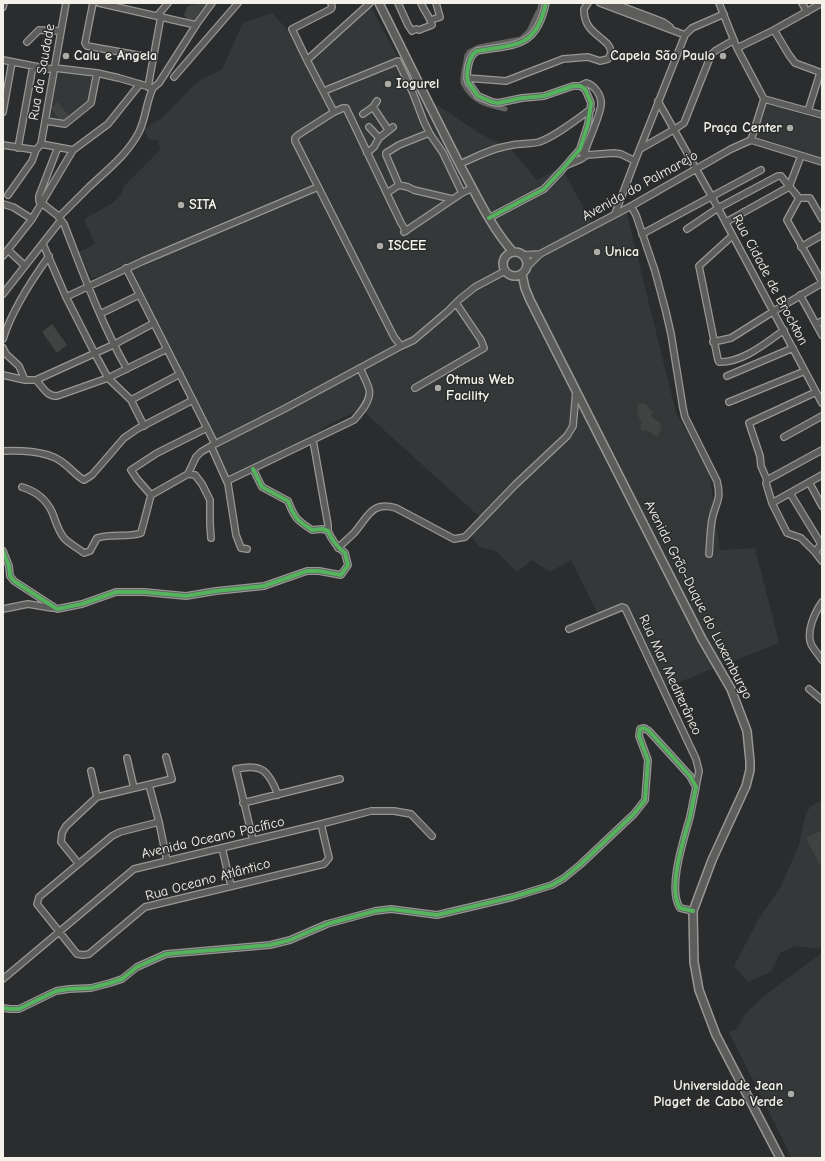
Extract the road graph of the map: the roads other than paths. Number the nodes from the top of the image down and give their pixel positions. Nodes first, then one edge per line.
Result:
1 (4, 3) edge
2 (66, 3) edge
3 (93, 3) edge
4 (99, 3) edge
5 (168, 3) edge
6 (212, 3) edge
7 (238, 3) edge
8 (331, 3) edge
9 (370, 3) edge
10 (379, 3) edge
11 (398, 3) edge
12 (421, 3) edge
13 (436, 3) edge
14 (546, 3) edge
15 (588, 3) edge
16 (600, 3) edge
17 (613, 3) edge
18 (719, 3) edge
19 (802, 3) edge
20 (822, 3) edge
21 (119, 5) edge
22 (3, 7) edge
23 (807, 12) junction
24 (724, 14) junction
25 (159, 16) junction
26 (431, 20) junction
27 (196, 25) junction
28 (774, 30) junction
29 (61, 31) junction
30 (675, 31) junction
31 (685, 35) junction
32 (734, 40) junction
33 (27, 42) dead end
34 (737, 48) junction
35 (154, 58) junction
36 (3, 59) edge
37 (307, 60) junction
38 (12, 62) junction
39 (33, 66) junction
40 (55, 68) junction
41 (97, 73) junction
42 (821, 73) edge
43 (174, 77) dead end
44 (467, 78) junction
45 (140, 84) junction
46 (580, 86) junction
47 (150, 88) junction
48 (324, 91) junction
49 (764, 99) junction
50 (377, 101) dead end
51 (658, 101) junction
52 (373, 108) junction
53 (591, 109) junction
54 (808, 111) junction
55 (3, 112) edge
56 (334, 112) junction
57 (363, 114) dead end
58 (822, 115) edge
59 (46, 121) junction
60 (369, 127) dead end
61 (393, 127) dead end
62 (387, 128) dead end
63 (675, 129) junction
64 (429, 133) junction
65 (378, 138) junction
66 (751, 140) junction
67 (41, 144) junction
68 (3, 146) edge
69 (58, 147) junction
70 (18, 148) junction
71 (580, 149) junction
72 (639, 149) junction
73 (36, 150) junction
74 (74, 150) junction
75 (367, 153) junction
76 (587, 155) junction
77 (801, 156) junction
78 (635, 161) junction
79 (822, 162) edge
80 (460, 164) junction
81 (565, 166) junction
82 (697, 169) junction
83 (761, 170) dead end
84 (399, 185) junction
85 (318, 187) junction
86 (789, 187) junction
87 (472, 188) junction
88 (462, 192) junction
89 (387, 193) junction
90 (8, 195) dead end
91 (712, 197) junction
92 (799, 198) junction
93 (452, 199) junction
94 (3, 204) edge
95 (42, 204) junction
96 (631, 206) junction
97 (718, 208) junction
98 (615, 214) junction
99 (489, 218) junction
100 (32, 219) junction
101 (60, 219) junction
102 (822, 219) edge
103 (726, 222) junction
104 (687, 229) dead end
105 (642, 234) junction
106 (822, 235) edge
107 (732, 236) junction
108 (502, 239) junction
109 (43, 244) junction
110 (801, 246) junction
111 (8, 250) junction
112 (513, 252) junction
113 (540, 254) junction
114 (522, 255) junction
115 (3, 256) edge
116 (49, 256) junction
117 (503, 260) junction
118 (25, 266) junction
119 (126, 268) junction
120 (505, 271) junction
121 (524, 271) junction
122 (514, 276) junction
123 (822, 283) edge
124 (88, 287) junction
125 (525, 288) junction
126 (3, 294) edge
127 (139, 295) junction
128 (800, 295) junction
129 (66, 297) junction
130 (456, 303) junction
131 (774, 311) junction
132 (100, 314) junction
133 (822, 321) edge
134 (154, 323) junction
135 (816, 324) junction
136 (784, 330) junction
137 (822, 335) edge
138 (3, 339) edge
139 (713, 342) junction
140 (113, 345) junction
141 (401, 346) junction
142 (3, 348) edge
143 (793, 348) junction
144 (167, 349) junction
145 (94, 354) junction
146 (127, 368) junction
147 (360, 368) junction
148 (806, 371) junction
149 (180, 374) junction
150 (3, 375) edge
151 (727, 376) dead end
152 (108, 378) junction
153 (25, 380) junction
154 (36, 380) junction
155 (415, 388) dead end
156 (576, 391) junction
157 (816, 392) junction
158 (131, 400) junction
159 (193, 400) junction
160 (729, 402) dead end
161 (822, 403) edge
162 (822, 416) edge
163 (144, 426) junction
164 (207, 428) junction
165 (784, 437) dead end
166 (313, 440) junction
167 (213, 445) junction
168 (822, 450) edge
169 (3, 451) edge
170 (253, 469) junction
171 (188, 474) junction
172 (822, 475) edge
173 (767, 480) junction
174 (227, 481) junction
175 (810, 482) junction
176 (22, 487) dead end
177 (790, 493) junction
178 (151, 495) junction
179 (772, 503) junction
180 (822, 506) edge
181 (328, 532) junction
182 (212, 538) dead end
183 (821, 544) edge
184 (338, 548) junction
185 (247, 549) dead end
186 (3, 551) edge
187 (815, 552) junction
188 (709, 554) dead end
189 (822, 561) edge
190 (822, 602) edge
191 (3, 609) edge
192 (56, 609) junction
193 (569, 629) dead end
194 (822, 660) edge
195 (808, 689) dead end
196 (822, 700) edge
197 (166, 757) dead end
198 (127, 758) dead end
199 (92, 771) dead end
200 (340, 779) dead end
201 (149, 785) junction
202 (696, 787) junction
203 (134, 788) junction
204 (278, 794) junction
205 (97, 797) junction
206 (243, 803) junction
207 (159, 822) junction
208 (321, 824) junction
209 (432, 836) dead end
210 (253, 840) junction
211 (222, 848) junction
212 (167, 861) junction
213 (78, 863) junction
214 (231, 886) junction
215 (693, 911) junction
216 (59, 931) junction
217 (3, 979) edge
218 (3, 1008) edge
219 (780, 1158) edge

1 - 22 street
2 - 29 street, Rua da Saudade
3 - 35 street
4 - 21 street
5 - 25 street
6 - 27 street
7 - 43 street
8 - 37 street
9 - 37 street
10 - 80 main road
11 - 26 street
12 - 26 street
13 - 26 street
14 - 44 street
15 - 44 street
16 - 30 street
17 - 30 street
18 - 24 street
19 - 23 street
20 - 23 street
21 - 25 street
23 - 28 street
24 - 31 street
24 - 32 street
25 - 27 street
25 - 35 street
27 - 47 street
28 - 34 street
28 - 42 street
29 - 33 street
29 - 40 street, Rua da Saudade
30 - 31 street
31 - 51 street
32 - 34 street
32 - 63 street
34 - 49 street
35 - 47 street
36 - 38 street
36 - 40 street
37 - 48 street
38 - 39 street
38 - 55 street
39 - 40 street
39 - 70 street
40 - 41 street
40 - 59 street, Rua da Saudade
41 - 45 street
41 - 59 street
42 - 54 street
44 - 46 street
45 - 47 street
45 - 74 street
46 - 53 street
46 - 76 street
47 - 101 street
48 - 56 street
48 - 64 street
49 - 54 street
49 - 66 street
50 - 52 street
51 - 63 street, Rua Cidade de Brockton
51 - 72 street
52 - 57 street
52 - 62 street
53 - 71 street
53 - 80 street
54 - 58 street
56 - 75 street
56 - 85 street
59 - 67 street, Rua da Saudade
60 - 65 street
61 - 65 street
63 - 72 street
63 - 82 street, Rua Cidade de Brockton
64 - 84 street
64 - 88 street
65 - 75 street
66 - 77 street
66 - 82 street, Avenida do Palmarejo
67 - 69 street
67 - 73 street
68 - 70 street
69 - 74 street
69 - 95 street
70 - 73 street
71 - 76 street
71 - 81 street
72 - 78 street
73 - 90 street
74 - 95 street
75 - 89 street
76 - 78 street
76 - 81 street
77 - 79 street
77 - 86 street
78 - 98 street
80 - 87 main road
81 - 99 street
82 - 91 street, Rua Cidade de Brockton
82 - 96 street, Avenida do Palmarejo
83 - 91 street
84 - 89 street
84 - 93 street
85 - 119 street
85 - 141 street
86 - 92 street
86 - 97 street
86 - 103 street
87 - 88 street
87 - 99 main road
88 - 93 street
89 - 93 street
91 - 97 street, Rua Cidade de Brockton
91 - 105 street
92 - 102 street
92 - 110 street
94 - 100 street
95 - 100 street
95 - 101 street
96 - 98 street, Avenida do Palmarejo
96 - 105 street
97 - 103 street, Rua Cidade de Brockton
97 - 104 street
98 - 113 street, Avenida do Palmarejo
99 - 108 main road
100 - 111 street
101 - 109 street
101 - 124 street
103 - 107 street, Rua Cidade de Brockton
105 - 188 street
106 - 110 street
107 - 131 street, Rua Cidade de Brockton
107 - 139 street
108 - 112 main road
108 - 117 main road
109 - 116 street
109 - 118 street
110 - 123 street
111 - 115 street
111 - 118 street
112 - 114 main road
112 - 117 main road
113 - 114 street, Avenida do Palmarejo
113 - 121 street, Avenida do Palmarejo
114 - 121 main road
116 - 129 street
116 - 138 street
117 - 120 main road
118 - 126 street
119 - 124 street
119 - 127 street
120 - 122 main road
120 - 130 street
121 - 122 main road
121 - 125 main road, Avenida Grão-Duque do Luxemburgo
122 - 125 main road, Avenida Grão-Duque do Luxemburgo
123 - 128 street
124 - 129 street
124 - 132 street
125 - 156 main road, Avenida Grão-Duque do Luxemburgo
127 - 132 street
127 - 134 street
128 - 131 street
128 - 135 street
129 - 145 street
130 - 141 street
130 - 155 street
131 - 136 street, Rua Cidade de Brockton
131 - 139 street
132 - 140 street
133 - 135 street
134 - 140 street
134 - 144 street
135 - 137 street
136 - 139 street
136 - 143 street, Rua Cidade de Brockton
140 - 145 street
140 - 146 street
141 - 147 street
142 - 153 street
143 - 148 street, Rua Cidade de Brockton
143 - 151 street
144 - 146 street
144 - 149 street
145 - 152 street
145 - 154 street
146 - 152 street
147 - 166 street
147 - 167 street
148 - 157 street, Rua Cidade de Brockton
148 - 160 street
149 - 158 street
149 - 159 street
150 - 153 street
152 - 154 street
152 - 158 street
153 - 154 street
156 - 184 street
156 - 215 main road, Avenida Grão-Duque do Luxemburgo
157 - 161 street, Rua Cidade de Brockton
157 - 173 street
158 - 163 street
159 - 163 street
159 - 164 street
162 - 165 street
163 - 169 street
164 - 167 street
164 - 178 street
166 - 170 street
166 - 181 street
167 - 171 street
167 - 174 street
168 - 173 street
170 - 174 street
170 - 181 street
171 - 178 street
171 - 182 street
172 - 175 street
173 - 179 street
174 - 185 street
175 - 177 street
175 - 180 street
176 - 178 street
177 - 179 street
177 - 183 street
179 - 187 street
181 - 184 street
183 - 187 street
184 - 192 street
186 - 192 street
187 - 189 street
190 - 194 street
191 - 192 street
193 - 202 street, Rua Mar Mediterâneo
195 - 196 street
197 - 201 street
198 - 203 street
199 - 205 street
200 - 204 street
201 - 203 street
201 - 207 street
202 - 215 street
202 - 218 street
203 - 205 street
204 - 206 street
204 - 206 street
205 - 213 street
206 - 210 street
207 - 212 street
207 - 213 street
208 - 209 street, Avenida Oceano Pacífico
208 - 210 street, Avenida Oceano Pacífico
208 - 214 street, Rua Oceano Atlântico
210 - 211 street, Avenida Oceano Pacífico
211 - 212 street, Avenida Oceano Pacífico
211 - 214 street
212 - 216 street, Avenida Oceano Pacífico
213 - 216 street
214 - 216 street, Rua Oceano Atlântico
215 - 219 main road, Avenida Grão-Duque do Luxemburgo
216 - 217 street, Avenida Oceano Pacífico

